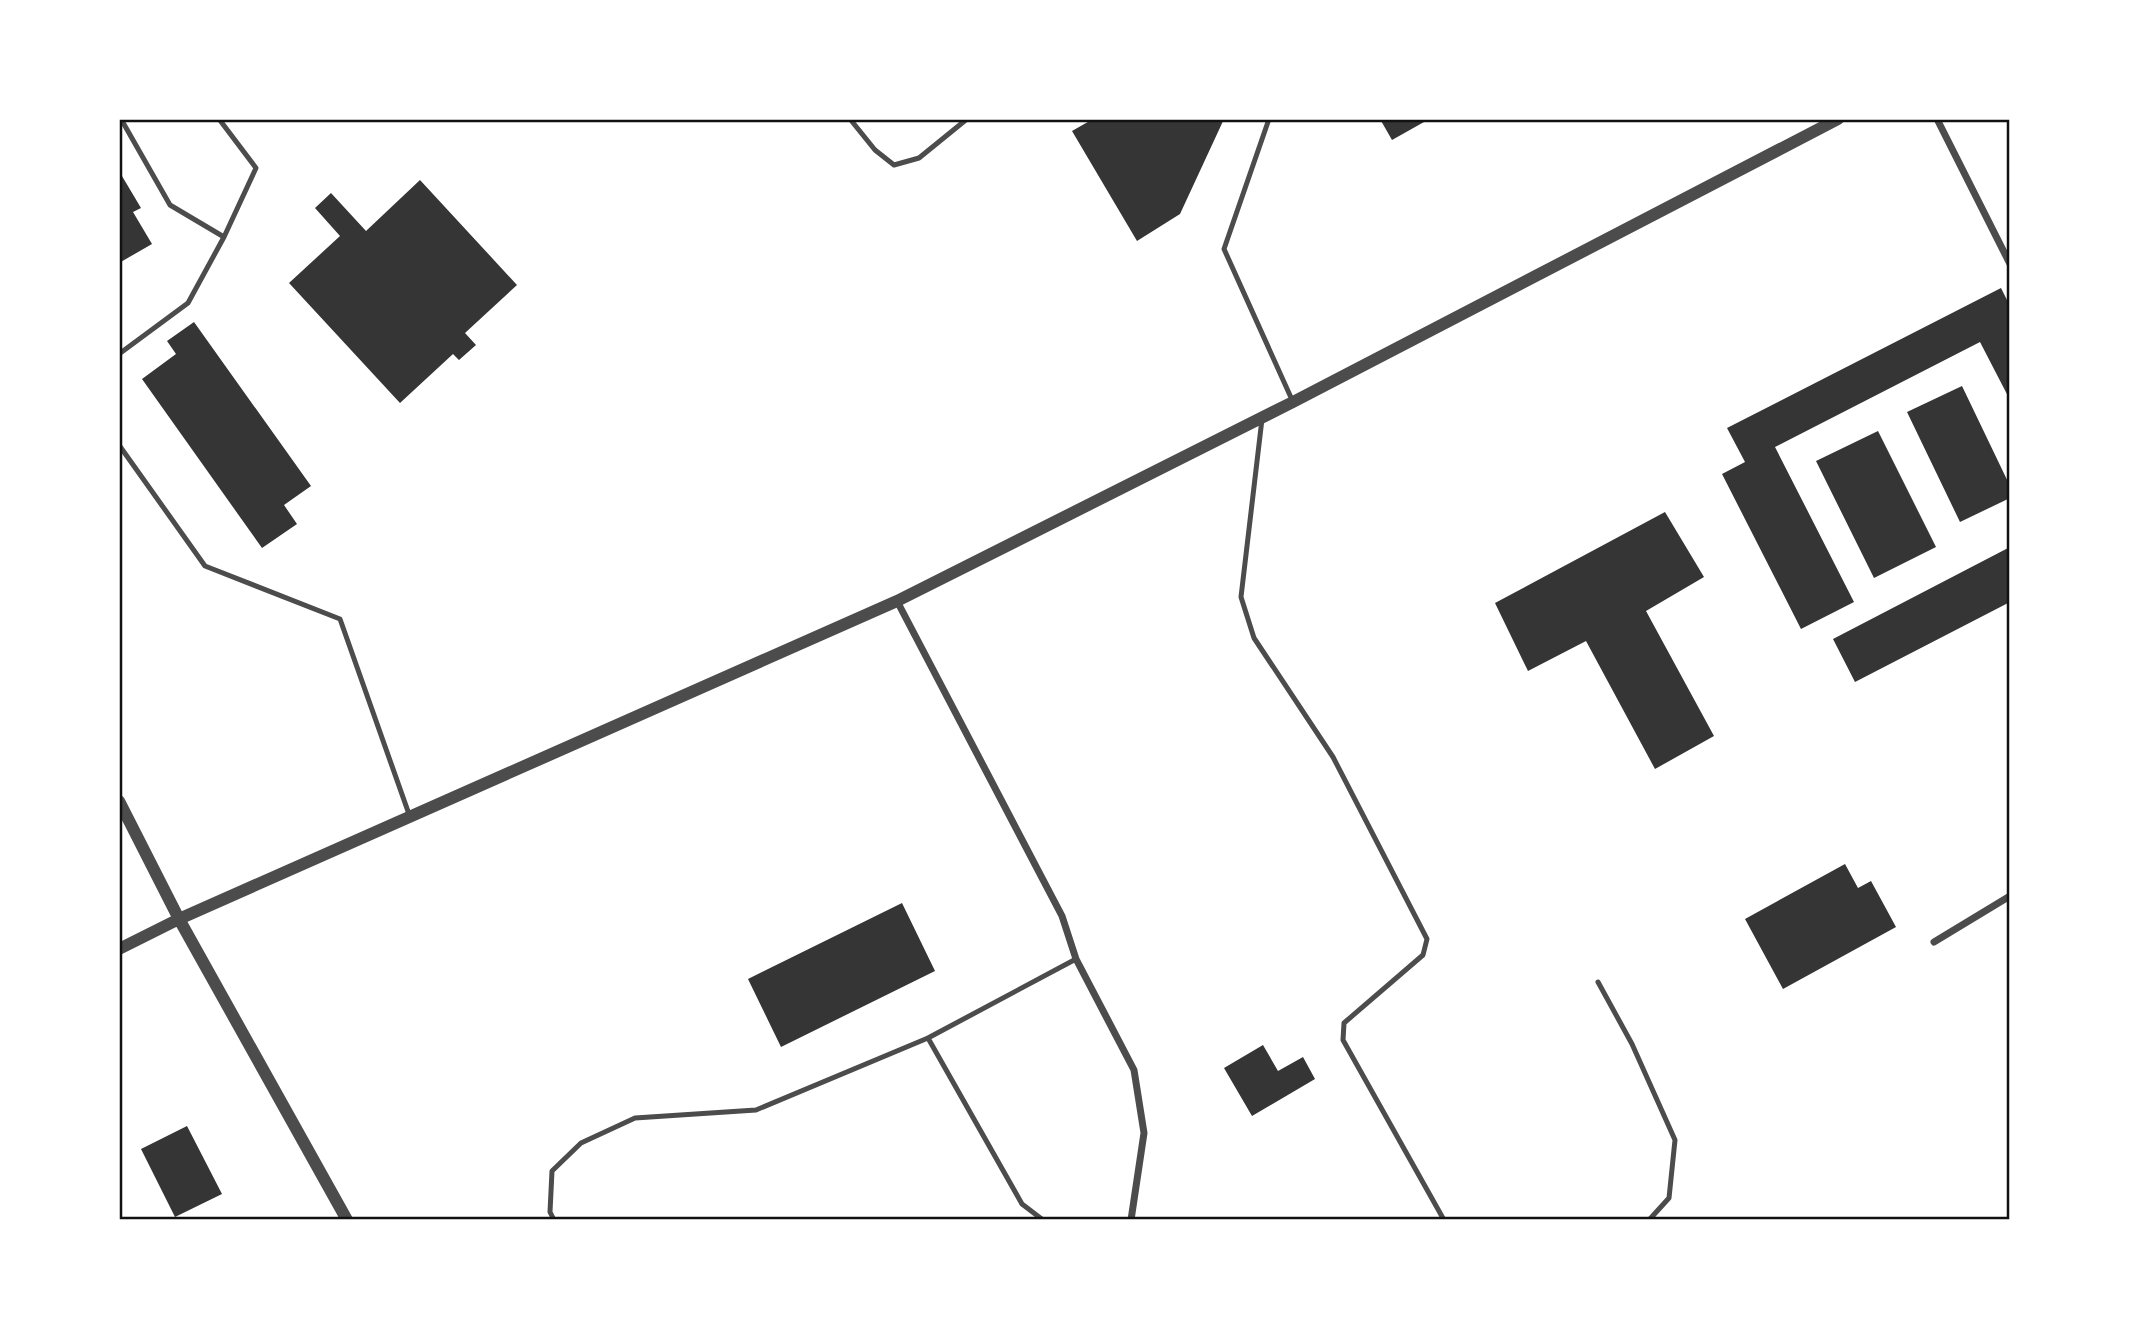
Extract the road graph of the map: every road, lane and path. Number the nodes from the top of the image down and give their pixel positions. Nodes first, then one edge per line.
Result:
1 (121, 119) edge
2 (219, 119) edge
3 (850, 119) edge
4 (967, 119) edge
5 (1269, 119) edge
6 (1838, 119) edge
7 (1937, 119) edge
8 (224, 237) junction
9 (2010, 264) edge
10 (119, 354) edge
11 (1293, 402) junction
12 (1262, 417) junction
13 (119, 444) edge
14 (897, 601) junction
15 (119, 801) edge
16 (410, 817) junction
17 (2010, 896) edge
18 (179, 919) junction
19 (1934, 942) dead end
20 (119, 949) edge
21 (1076, 959) junction
22 (1598, 982) dead end
23 (928, 1038) junction
24 (347, 1220) edge
25 (554, 1220) edge
26 (1043, 1220) edge
27 (1131, 1220) edge
28 (1444, 1220) edge
29 (1648, 1220) edge

1 - 8 lane
2 - 8 lane
3 - 4 lane
5 - 11 lane
6 - 11 street
7 - 9 street
8 - 10 lane
11 - 12 street
12 - 14 street
12 - 28 lane
13 - 16 lane
14 - 16 street
14 - 21 street
15 - 18 street
16 - 18 street
17 - 19 street
18 - 20 street
18 - 24 street
21 - 23 lane
21 - 27 street
22 - 29 lane
23 - 25 lane
23 - 26 lane

